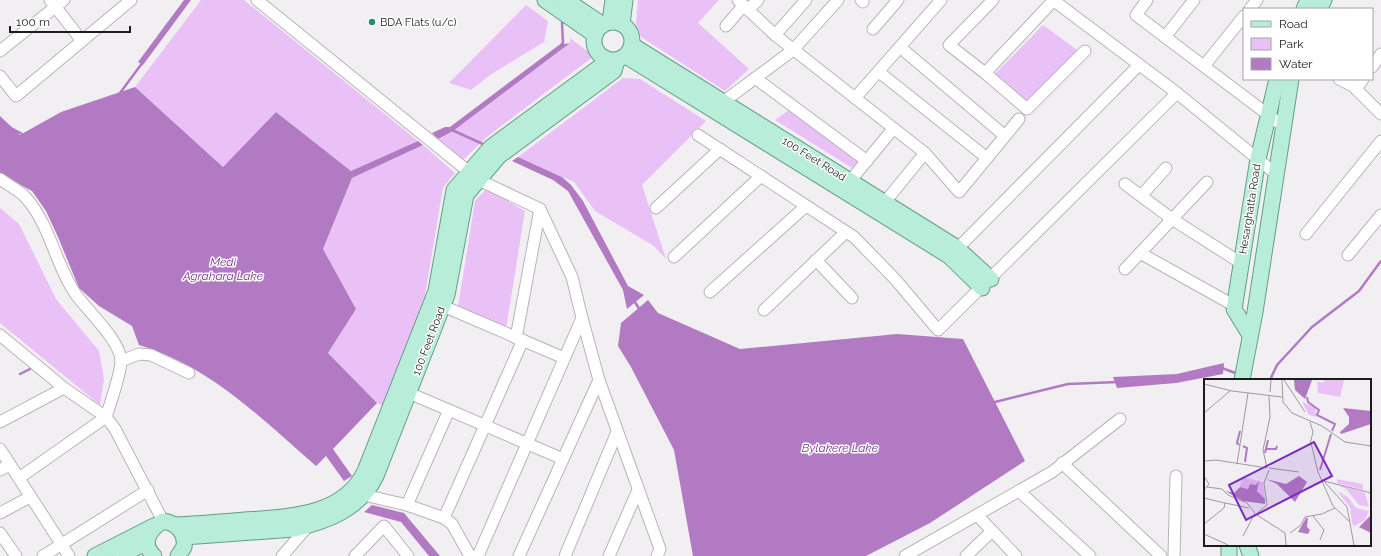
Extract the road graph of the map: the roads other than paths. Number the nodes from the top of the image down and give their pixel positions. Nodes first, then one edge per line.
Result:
1 (131, 0) edge
2 (257, 0) edge
3 (566, 0) edge
4 (613, 0) edge
5 (625, 0) edge
6 (758, 0) edge
7 (806, 0) edge
8 (838, 0) edge
9 (898, 0) edge
10 (941, 0) edge
11 (993, 0) edge
12 (1147, 0) edge
13 (1194, 0) edge
14 (1257, 0) edge
15 (547, 1) edge
16 (1055, 1) edge
17 (57, 2) edge
18 (743, 5) edge
19 (1251, 8) edge
20 (1243, 17) edge
21 (601, 25) junction
22 (726, 26) dead end
23 (873, 29) dead end
24 (774, 35) junction
25 (1165, 37) junction
26 (82, 41) junction
27 (901, 48) junction
28 (0, 50) edge
29 (793, 50) junction
30 (1085, 51) dead end
31 (620, 55) junction
32 (1380, 56) edge
33 (1139, 65) junction
34 (1204, 66) junction
35 (1373, 66) edge
36 (879, 72) junction
37 (985, 73) junction
38 (0, 76) edge
39 (755, 78) junction
40 (1277, 80) edge
41 (1291, 80) edge
42 (1341, 80) edge
43 (1362, 80) edge
44 (1356, 89) junction
45 (1177, 93) junction
46 (855, 98) junction
47 (723, 102) junction
48 (1268, 114) junction
49 (1381, 114) edge
50 (1019, 119) dead end
51 (1283, 126) junction
52 (893, 129) junction
53 (698, 135) dead end
54 (1005, 136) junction
55 (1381, 141) edge
56 (720, 149) junction
57 (925, 153) junction
58 (987, 158) junction
59 (1258, 159) junction
60 (866, 161) junction
61 (1166, 168) dead end
62 (1276, 174) junction
63 (761, 176) junction
64 (474, 177) junction
65 (0, 179) edge
66 (850, 181) junction
67 (1207, 182) dead end
68 (1125, 184) dead end
69 (1141, 196) junction
70 (885, 202) junction
71 (806, 206) junction
72 (656, 208) dead end
73 (540, 209) junction
74 (1381, 215) edge
75 (1172, 219) junction
76 (846, 232) junction
77 (1306, 234) dead end
78 (958, 248) junction
79 (1140, 253) junction
80 (1348, 255) dead end
81 (674, 257) dead end
82 (816, 260) junction
83 (1241, 263) junction
84 (1125, 269) dead end
85 (986, 284) junction
86 (710, 292) dead end
87 (852, 298) dead end
88 (443, 306) junction
89 (1235, 306) junction
90 (764, 310) dead end
91 (582, 318) junction
92 (0, 335) edge
93 (1250, 335) junction
94 (519, 339) junction
95 (564, 358) junction
96 (121, 361) junction
97 (189, 373) dead end
98 (1242, 379) edge
99 (599, 380) junction
100 (64, 388) junction
101 (409, 393) junction
102 (449, 410) junction
103 (106, 418) junction
104 (1120, 419) dead end
105 (0, 422) edge
106 (485, 426) junction
107 (617, 432) junction
108 (527, 444) junction
109 (0, 449) edge
110 (563, 459) junction
111 (1062, 463) junction
112 (10, 465) junction
113 (0, 470) edge
114 (1176, 476) dead end
115 (19, 478) junction
116 (368, 480) junction
117 (148, 490) junction
118 (638, 490) junction
119 (1019, 491) junction
120 (30, 497) junction
121 (355, 499) junction
122 (407, 505) junction
123 (0, 513) edge
124 (977, 515) junction
125 (444, 518) junction
126 (309, 525) junction
127 (174, 528) junction
128 (992, 531) junction
129 (0, 533) edge
130 (147, 542) junction
131 (60, 545) junction
132 (1247, 546) edge
133 (361, 554) edge
134 (912, 554) edge
135 (16, 556) edge
136 (43, 556) edge
137 (69, 556) edge
138 (95, 556) edge
139 (120, 556) edge
140 (154, 556) edge
141 (178, 556) edge
142 (282, 556) edge
143 (408, 556) edge
144 (470, 556) edge
145 (478, 556) edge
146 (519, 556) edge
147 (565, 556) edge
148 (609, 556) edge
149 (657, 556) edge
150 (966, 556) edge
151 (1016, 556) edge
152 (1090, 556) edge
153 (1161, 556) edge
154 (1174, 556) edge
155 (1251, 556) edge

1 - 26 street
2 - 64 street
3 - 21 main road
4 - 21 main road
5 - 21 main road
6 - 18 street
7 - 24 street
8 - 29 street
9 - 23 street
10 - 27 street
11 - 37 street
12 - 25 street
13 - 25 street
14 - 19 street
15 - 21 main road
16 - 33 street
16 - 37 street
17 - 26 street
17 - 28 street
18 - 22 street
18 - 24 street
20 - 34 street
21 - 31 main road
21 - 31 main road
24 - 29 street
25 - 34 street
26 - 38 street
27 - 36 street
27 - 54 street
29 - 39 street
29 - 46 street
30 - 37 street
31 - 47 main road, 100 Feet Road
31 - 64 main road, 100 Feet Road
31 - 85 main road, 100 Feet Road
32 - 35 street
33 - 45 street
33 - 78 street
34 - 48 street
36 - 46 street
36 - 58 street
39 - 47 street
39 - 60 street
40 - 48 main road, Hesarghatta Road
41 - 51 main road, Hesarghatta Road
42 - 44 street
43 - 44 street
44 - 49 street
45 - 59 street
45 - 85 street
46 - 52 street
47 - 66 main road, 100 Feet Road
48 - 51 street
48 - 59 main road, Hesarghatta Road
50 - 54 street
51 - 62 main road, Hesarghatta Road
52 - 57 street
52 - 60 street
53 - 56 street
54 - 58 street
55 - 77 street
56 - 63 street
56 - 72 street
57 - 58 street
57 - 70 street
59 - 62 street
59 - 83 main road, Hesarghatta Road
60 - 66 street
61 - 69 street
62 - 93 main road, Hesarghatta Road
63 - 71 street
63 - 81 street
64 - 73 street
64 - 88 main road, 100 Feet Road
64 - 116 main road, 100 Feet Road
65 - 96 street
66 - 70 main road, 100 Feet Road
67 - 75 street
68 - 69 street
69 - 75 street
70 - 78 main road, 100 Feet Road
71 - 76 street
71 - 86 street
73 - 91 street
73 - 94 street
74 - 80 street
75 - 79 street
75 - 83 street
76 - 82 street
76 - 85 street
78 - 85 main road, 100 Feet Road
79 - 84 street
79 - 89 street
82 - 87 street
82 - 90 street
83 - 89 main road, Hesarghatta Road
88 - 94 street
88 - 101 main road, 100 Feet Road
89 - 93 main road
91 - 95 street
91 - 99 street
92 - 100 street
93 - 98 main road, Hesarghatta Road
94 - 95 street
94 - 106 street
95 - 108 street
96 - 97 street
96 - 103 street
99 - 107 street
99 - 110 street
100 - 103 street
100 - 105 street
101 - 102 street
101 - 116 main road, 100 Feet Road
102 - 106 street
102 - 122 street
103 - 115 street
103 - 117 street
104 - 111 street
106 - 108 street
106 - 125 street
107 - 118 street
107 - 147 street
108 - 110 street
108 - 145 street
109 - 112 street
110 - 146 street
111 - 119 street
111 - 153 street
112 - 113 street
112 - 115 street
114 - 154 street
115 - 120 street
116 - 121 main road, 100 Feet Road
117 - 127 street
117 - 131 street
118 - 148 street
118 - 149 street
119 - 124 street
119 - 152 street
120 - 123 street
120 - 131 street
121 - 122 street
121 - 126 main road, 100 Feet Road
121 - 127 main road, 100 Feet Road
122 - 125 street
124 - 128 street
124 - 134 street
125 - 144 street
126 - 127 main road, 100 Feet Road
126 - 142 street
127 - 130 main road
127 - 138 main road, 100 Feet Road
127 - 141 main road
128 - 150 street
128 - 151 street
129 - 135 street
130 - 139 main road
130 - 140 main road
131 - 136 street
131 - 137 street
132 - 155 main road
133 - 143 street

